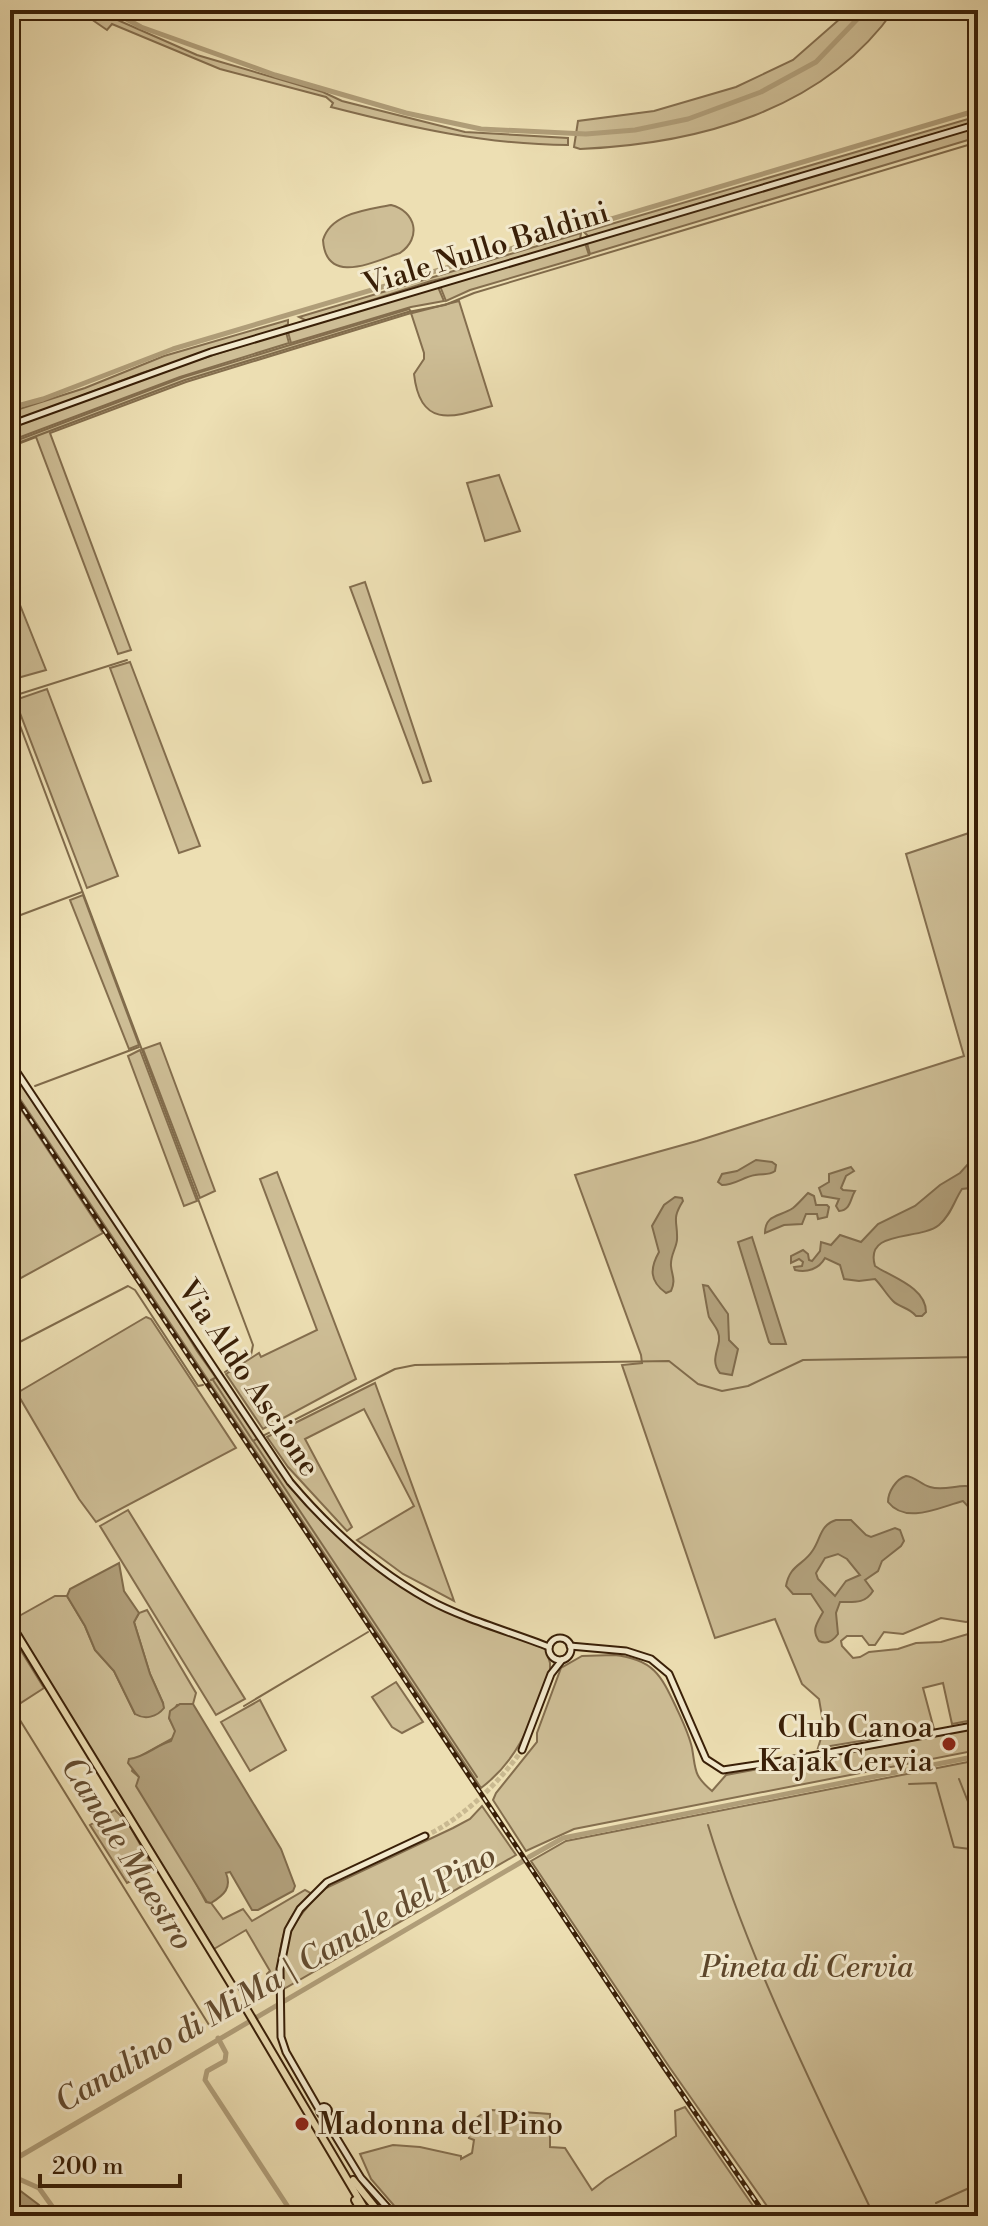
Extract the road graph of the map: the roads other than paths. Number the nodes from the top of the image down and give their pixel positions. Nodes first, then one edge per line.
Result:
1 (978, 124) edge
2 (10, 425) edge
3 (10, 1062) edge
4 (10, 1623) edge
5 (525, 1637) junction
6 (554, 1640) junction
7 (570, 1646) junction
8 (549, 1647) junction
9 (600, 1649) junction
10 (569, 1656) junction
11 (552, 1657) junction
12 (562, 1660) junction
13 (551, 1674) junction
14 (978, 1725) edge
15 (522, 1750) tunnel mouth
16 (425, 1836) tunnel mouth
17 (308, 2112) junction
18 (326, 2141) junction
19 (367, 2216) edge
20 (382, 2216) edge
21 (395, 2216) edge

1 - 2 street, Viale Nullo Baldini
3 - 5 street, Via Aldo Ascione
4 - 17 main road
5 - 6 street, Via Aldo Ascione
5 - 8 street, Via Aldo Ascione
6 - 7 street
6 - 8 street
7 - 9 street
7 - 10 street
8 - 11 street
9 - 10 street
9 - 14 street
10 - 12 street
11 - 12 street
11 - 13 street
12 - 13 street
13 - 15 street
16 - 21 street
17 - 18 main road
17 - 19 main road
18 - 19 main road
18 - 20 main road

